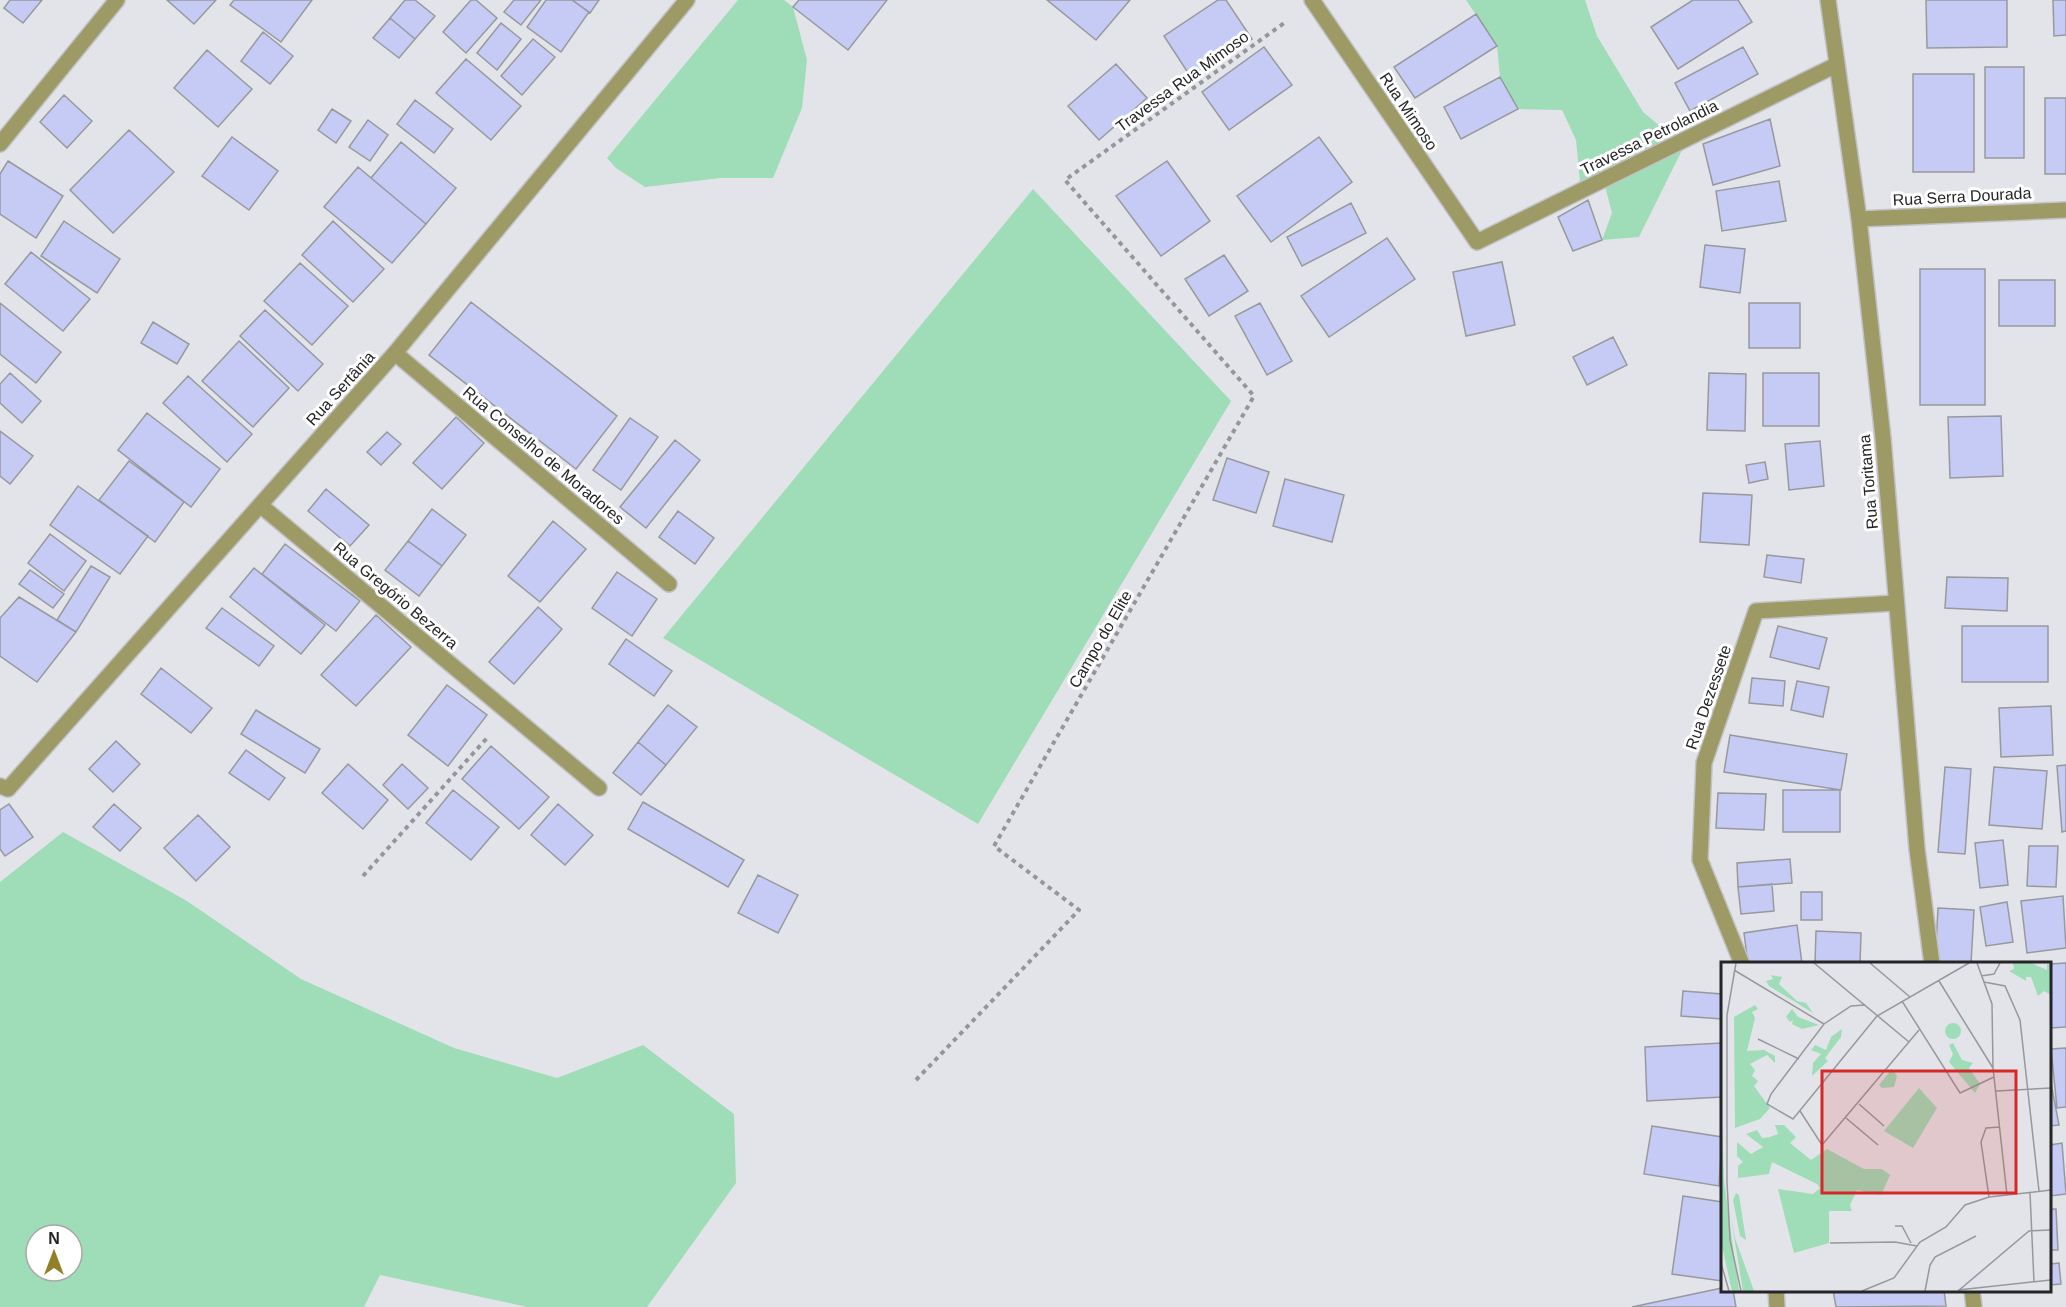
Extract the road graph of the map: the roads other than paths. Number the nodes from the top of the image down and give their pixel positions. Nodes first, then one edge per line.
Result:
1 (117, 0) edge
2 (687, 0) edge
3 (1828, 0) edge
4 (1312, 1) edge
5 (1836, 65) junction
6 (0, 144) edge
7 (2066, 210) edge
8 (1859, 219) junction
9 (1477, 242) joint
10 (395, 353) junction
11 (260, 505) junction
12 (669, 584) dead end
13 (1896, 603) junction
14 (4, 787) edge
15 (599, 788) dead end
16 (1742, 962) edge
17 (1932, 962) edge
18 (1776, 1292) edge
19 (1972, 1292) edge
20 (1777, 1307) edge
21 (1974, 1307) edge

1 - 6 street
2 - 10 street, Rua Sertânia
3 - 5 street, Rua Toritama
4 - 9 street, Rua Mimoso
5 - 8 street, Rua Toritama
5 - 9 street, Travessa Petrolandia
7 - 8 street, Rua Serra Dourada
8 - 13 street, Rua Toritama
10 - 11 street, Rua Sertânia
10 - 12 street, Rua Conselho de Moradores
11 - 14 street, Rua Sertânia
11 - 15 street, Rua Gregório Bezerra
13 - 16 street, Rua Dezessete
13 - 17 street, Rua Toritama
18 - 20 street
19 - 21 street

